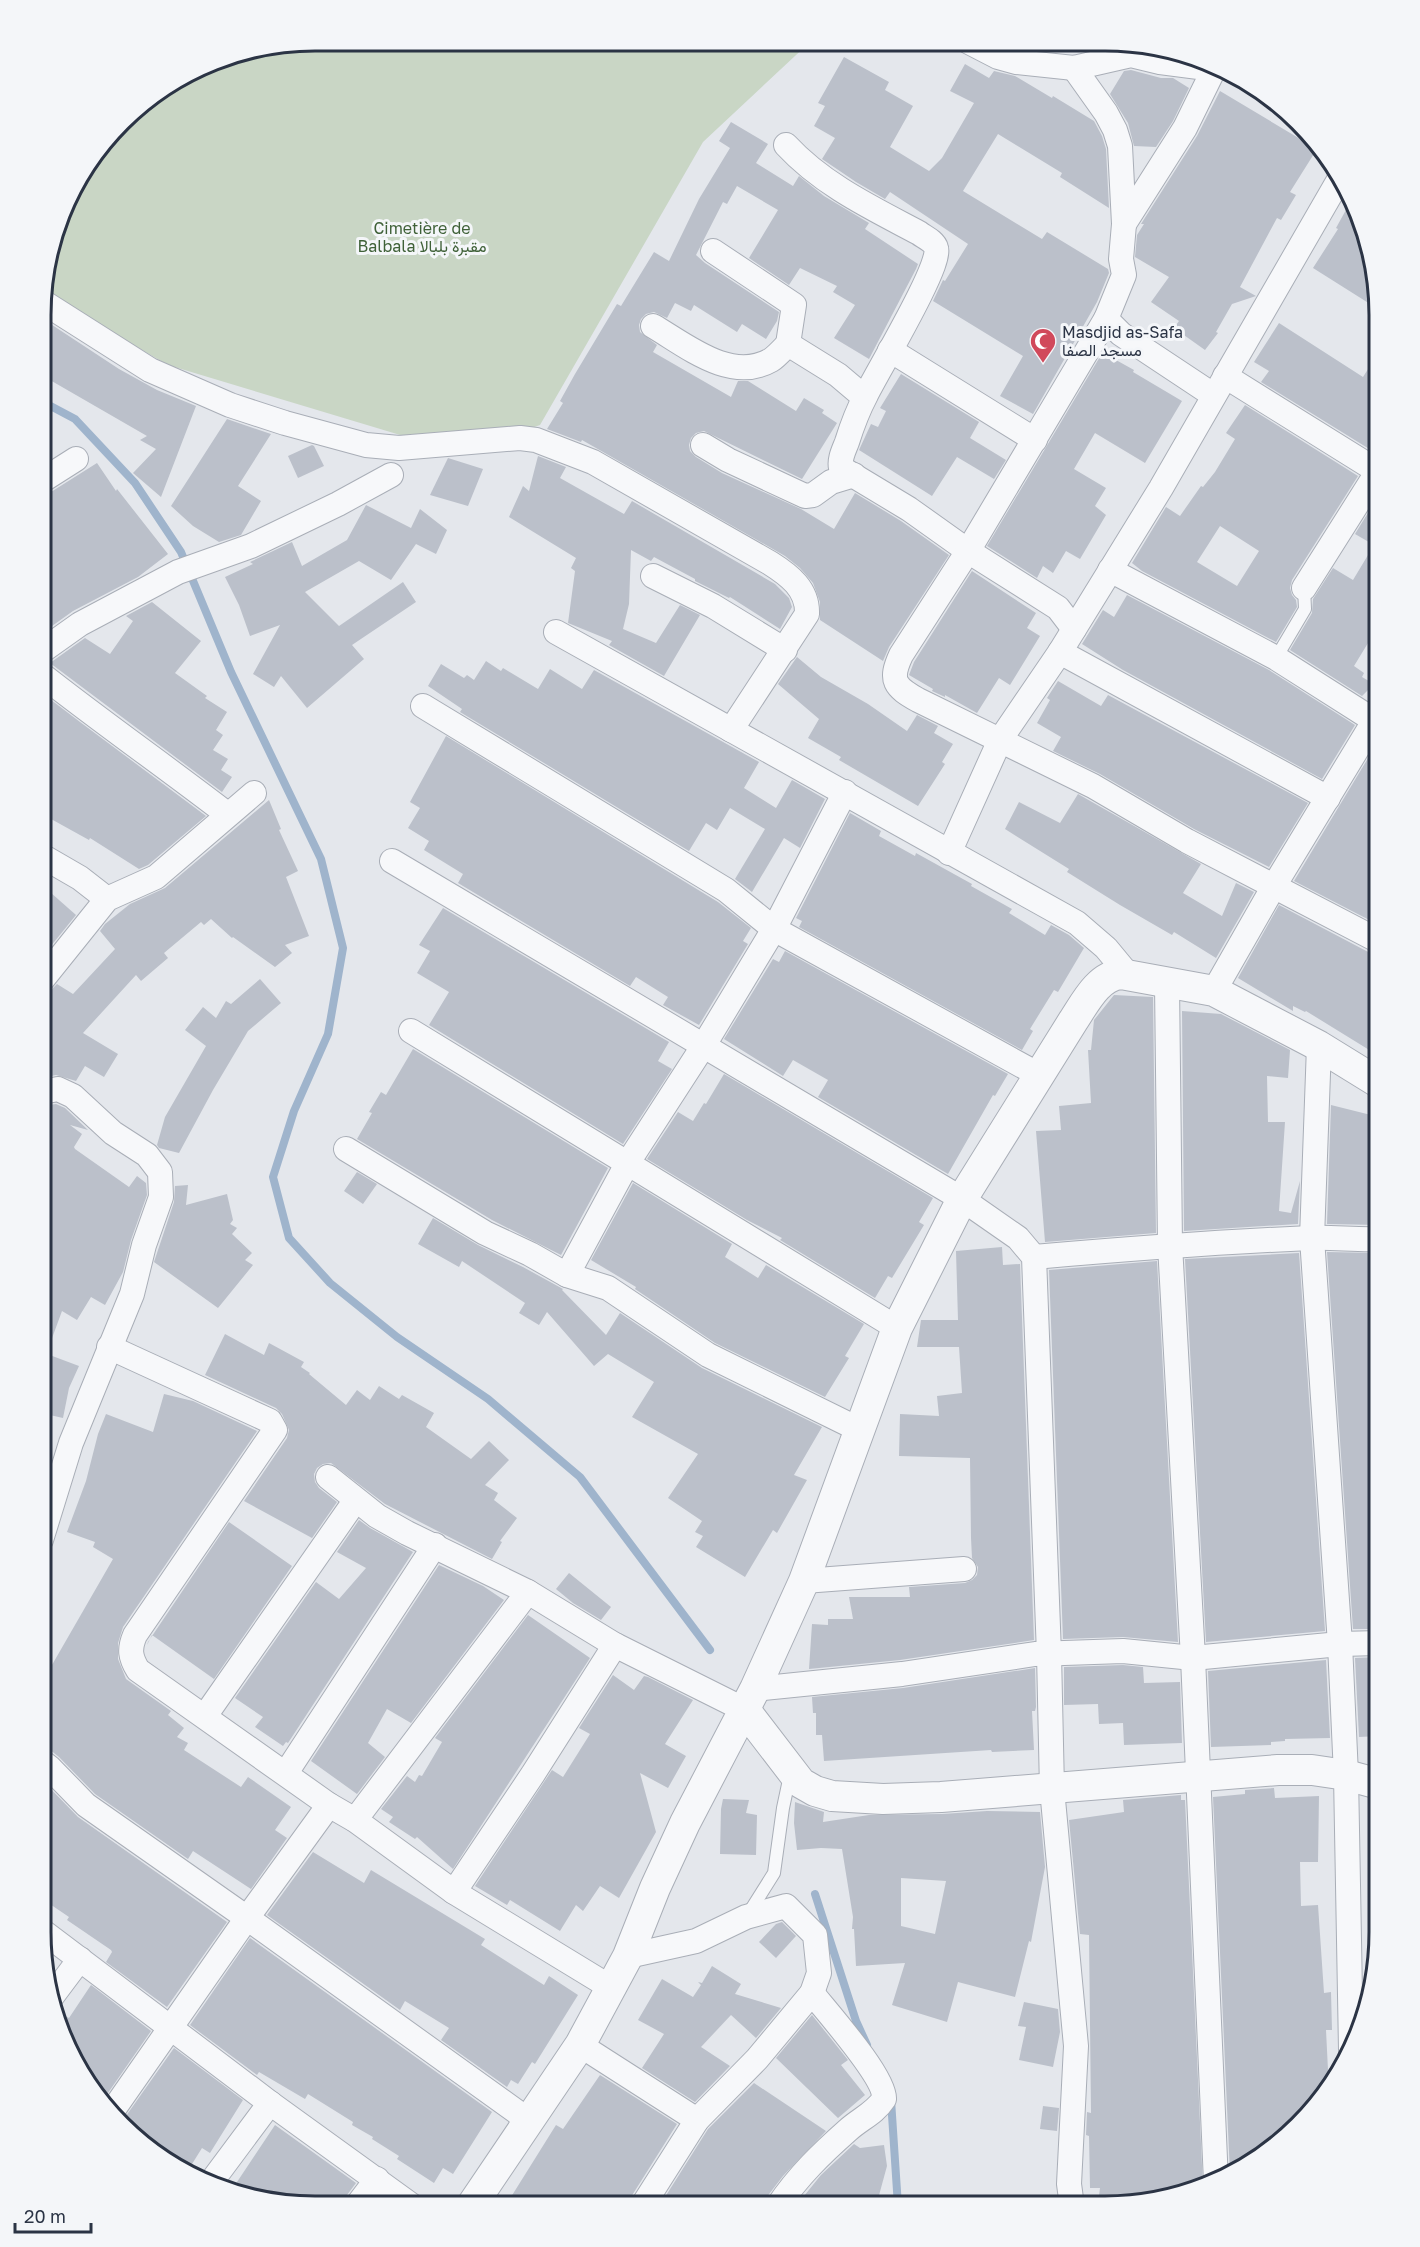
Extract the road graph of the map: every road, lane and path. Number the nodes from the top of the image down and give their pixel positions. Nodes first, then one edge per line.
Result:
1 (986, 51) edge
2 (1189, 65) edge
3 (1074, 68) junction
4 (1212, 74) edge
5 (786, 146) dead end
6 (1335, 186) edge
7 (1124, 224) junction
8 (713, 250) dead end
9 (51, 307) edge
10 (1106, 319) junction
11 (654, 326) dead end
12 (788, 344) junction
13 (890, 350) junction
14 (1219, 385) junction
15 (864, 397) junction
16 (1035, 440) junction
17 (702, 445) dead end
18 (76, 459) dead end
19 (1369, 466) edge
20 (51, 475) edge
21 (391, 475) dead end
22 (854, 475) junction
23 (1369, 487) edge
24 (968, 551) junction
25 (1110, 570) junction
26 (653, 576) dead end
27 (1304, 588) joint
28 (1074, 629) junction
29 (556, 632) dead end
30 (51, 645) edge
31 (785, 650) junction
32 (1060, 652) junction
33 (1276, 658) junction
34 (51, 682) edge
35 (423, 706) dead end
36 (1369, 712) edge
37 (731, 730) junction
38 (1369, 730) edge
39 (1000, 740) junction
40 (845, 792) junction
41 (254, 793) dead end
42 (1328, 798) junction
43 (227, 814) junction
44 (949, 853) junction
45 (51, 861) edge
46 (392, 861) dead end
47 (1274, 886) junction
48 (107, 899) junction
49 (774, 929) junction
50 (1369, 935) edge
51 (51, 969) edge
52 (1130, 976) junction
53 (1167, 983) junction
54 (1214, 991) junction
55 (411, 1031) dead end
56 (704, 1045) junction
57 (1319, 1046) junction
58 (1039, 1075) junction
59 (1369, 1077) edge
60 (51, 1090) edge
61 (346, 1149) dead end
62 (627, 1164) junction
63 (962, 1199) junction
64 (1312, 1238) junction
65 (1369, 1239) edge
66 (1170, 1245) junction
67 (1034, 1257) junction
68 (567, 1275) junction
69 (897, 1328) junction
70 (109, 1347) junction
71 (858, 1429) junction
72 (328, 1477) dead end
73 (356, 1501) junction
74 (51, 1508) edge
75 (435, 1545) junction
76 (964, 1569) dead end
77 (804, 1581) junction
78 (528, 1592) junction
79 (1369, 1643) edge
80 (1340, 1644) junction
81 (615, 1645) junction
82 (1050, 1654) junction
83 (1193, 1658) junction
84 (750, 1700) junction
85 (205, 1716) junction
86 (51, 1769) edge
87 (791, 1771) junction
88 (286, 1773) junction
89 (1198, 1776) junction
90 (1346, 1776) junction
91 (1369, 1782) edge
92 (1052, 1789) junction
93 (329, 1805) junction
94 (355, 1820) junction
95 (454, 1892) junction
96 (746, 1917) junction
97 (247, 1918) junction
98 (51, 1938) edge
99 (628, 1956) junction
100 (80, 1959) junction
101 (610, 1987) junction
102 (57, 1989) edge
103 (812, 1993) junction
104 (171, 2028) junction
105 (1351, 2029) edge
106 (580, 2046) junction
107 (270, 2103) junction
108 (116, 2106) edge
109 (528, 2120) junction
110 (697, 2120) junction
111 (1216, 2172) edge
112 (216, 2177) edge
113 (377, 2178) junction
114 (364, 2196) edge
115 (400, 2196) edge
116 (478, 2196) edge
117 (649, 2196) edge
118 (786, 2196) edge
119 (1071, 2196) edge

1 - 3 street
2 - 3 street
3 - 7 street
4 - 7 street
5 - 13 street
6 - 14 street
7 - 10 street
8 - 12 street
9 - 31 street
10 - 14 street
10 - 16 street
11 - 12 street
12 - 15 street
13 - 15 street
13 - 16 street
14 - 19 street
14 - 25 street
15 - 22 street
16 - 24 street
17 - 22 street
18 - 20 street
21 - 30 street
22 - 24 street
23 - 27 street
24 - 28 street
24 - 39 street
25 - 28 street
25 - 33 street
26 - 31 street
27 - 33 lane
28 - 32 street
29 - 37 street
31 - 37 street
32 - 39 street
32 - 42 street
33 - 36 street
34 - 43 street
35 - 49 street
37 - 40 street
38 - 42 street
39 - 44 street
39 - 47 street
40 - 44 street
40 - 49 street
41 - 43 street
42 - 47 street
43 - 48 street
44 - 52 street
45 - 48 street
46 - 56 street
47 - 50 street
47 - 54 street
48 - 51 street
49 - 56 street
49 - 58 street
52 - 53 street
52 - 58 street
53 - 54 street
53 - 66 street
54 - 57 street
55 - 62 street
56 - 62 street
56 - 63 street
57 - 59 street
57 - 64 street
58 - 63 street
60 - 70 street
61 - 68 street
62 - 68 street
62 - 69 street
63 - 67 street
63 - 69 street
64 - 65 street
64 - 66 street
64 - 80 street
66 - 67 street
66 - 83 street
67 - 82 street
68 - 71 street
69 - 71 street
70 - 74 street
70 - 85 street
71 - 77 street
72 - 73 street
73 - 75 street
73 - 85 street
75 - 78 street
75 - 88 street
76 - 77 street
77 - 84 street
78 - 81 street
78 - 94 street
79 - 80 street
80 - 83 street
80 - 90 street
81 - 84 street
81 - 95 street
82 - 83 street
82 - 84 street
82 - 92 street
83 - 89 street
84 - 87 street
84 - 99 street
85 - 88 street
86 - 97 street
87 - 92 street
87 - 96 lane
88 - 93 street
89 - 90 street
89 - 92 street
89 - 111 street
90 - 91 street
90 - 105 street
92 - 119 street
93 - 94 street
93 - 97 street
94 - 95 street
95 - 101 street
96 - 99 street
96 - 103 street
97 - 104 street
97 - 109 street
98 - 100 street
99 - 101 street
100 - 102 street
100 - 104 street
101 - 106 street
103 - 110 street
103 - 118 street
104 - 107 street
104 - 108 street
106 - 109 street
106 - 110 street
107 - 112 street
107 - 113 street
109 - 116 street
110 - 117 street
113 - 114 street
113 - 115 street

